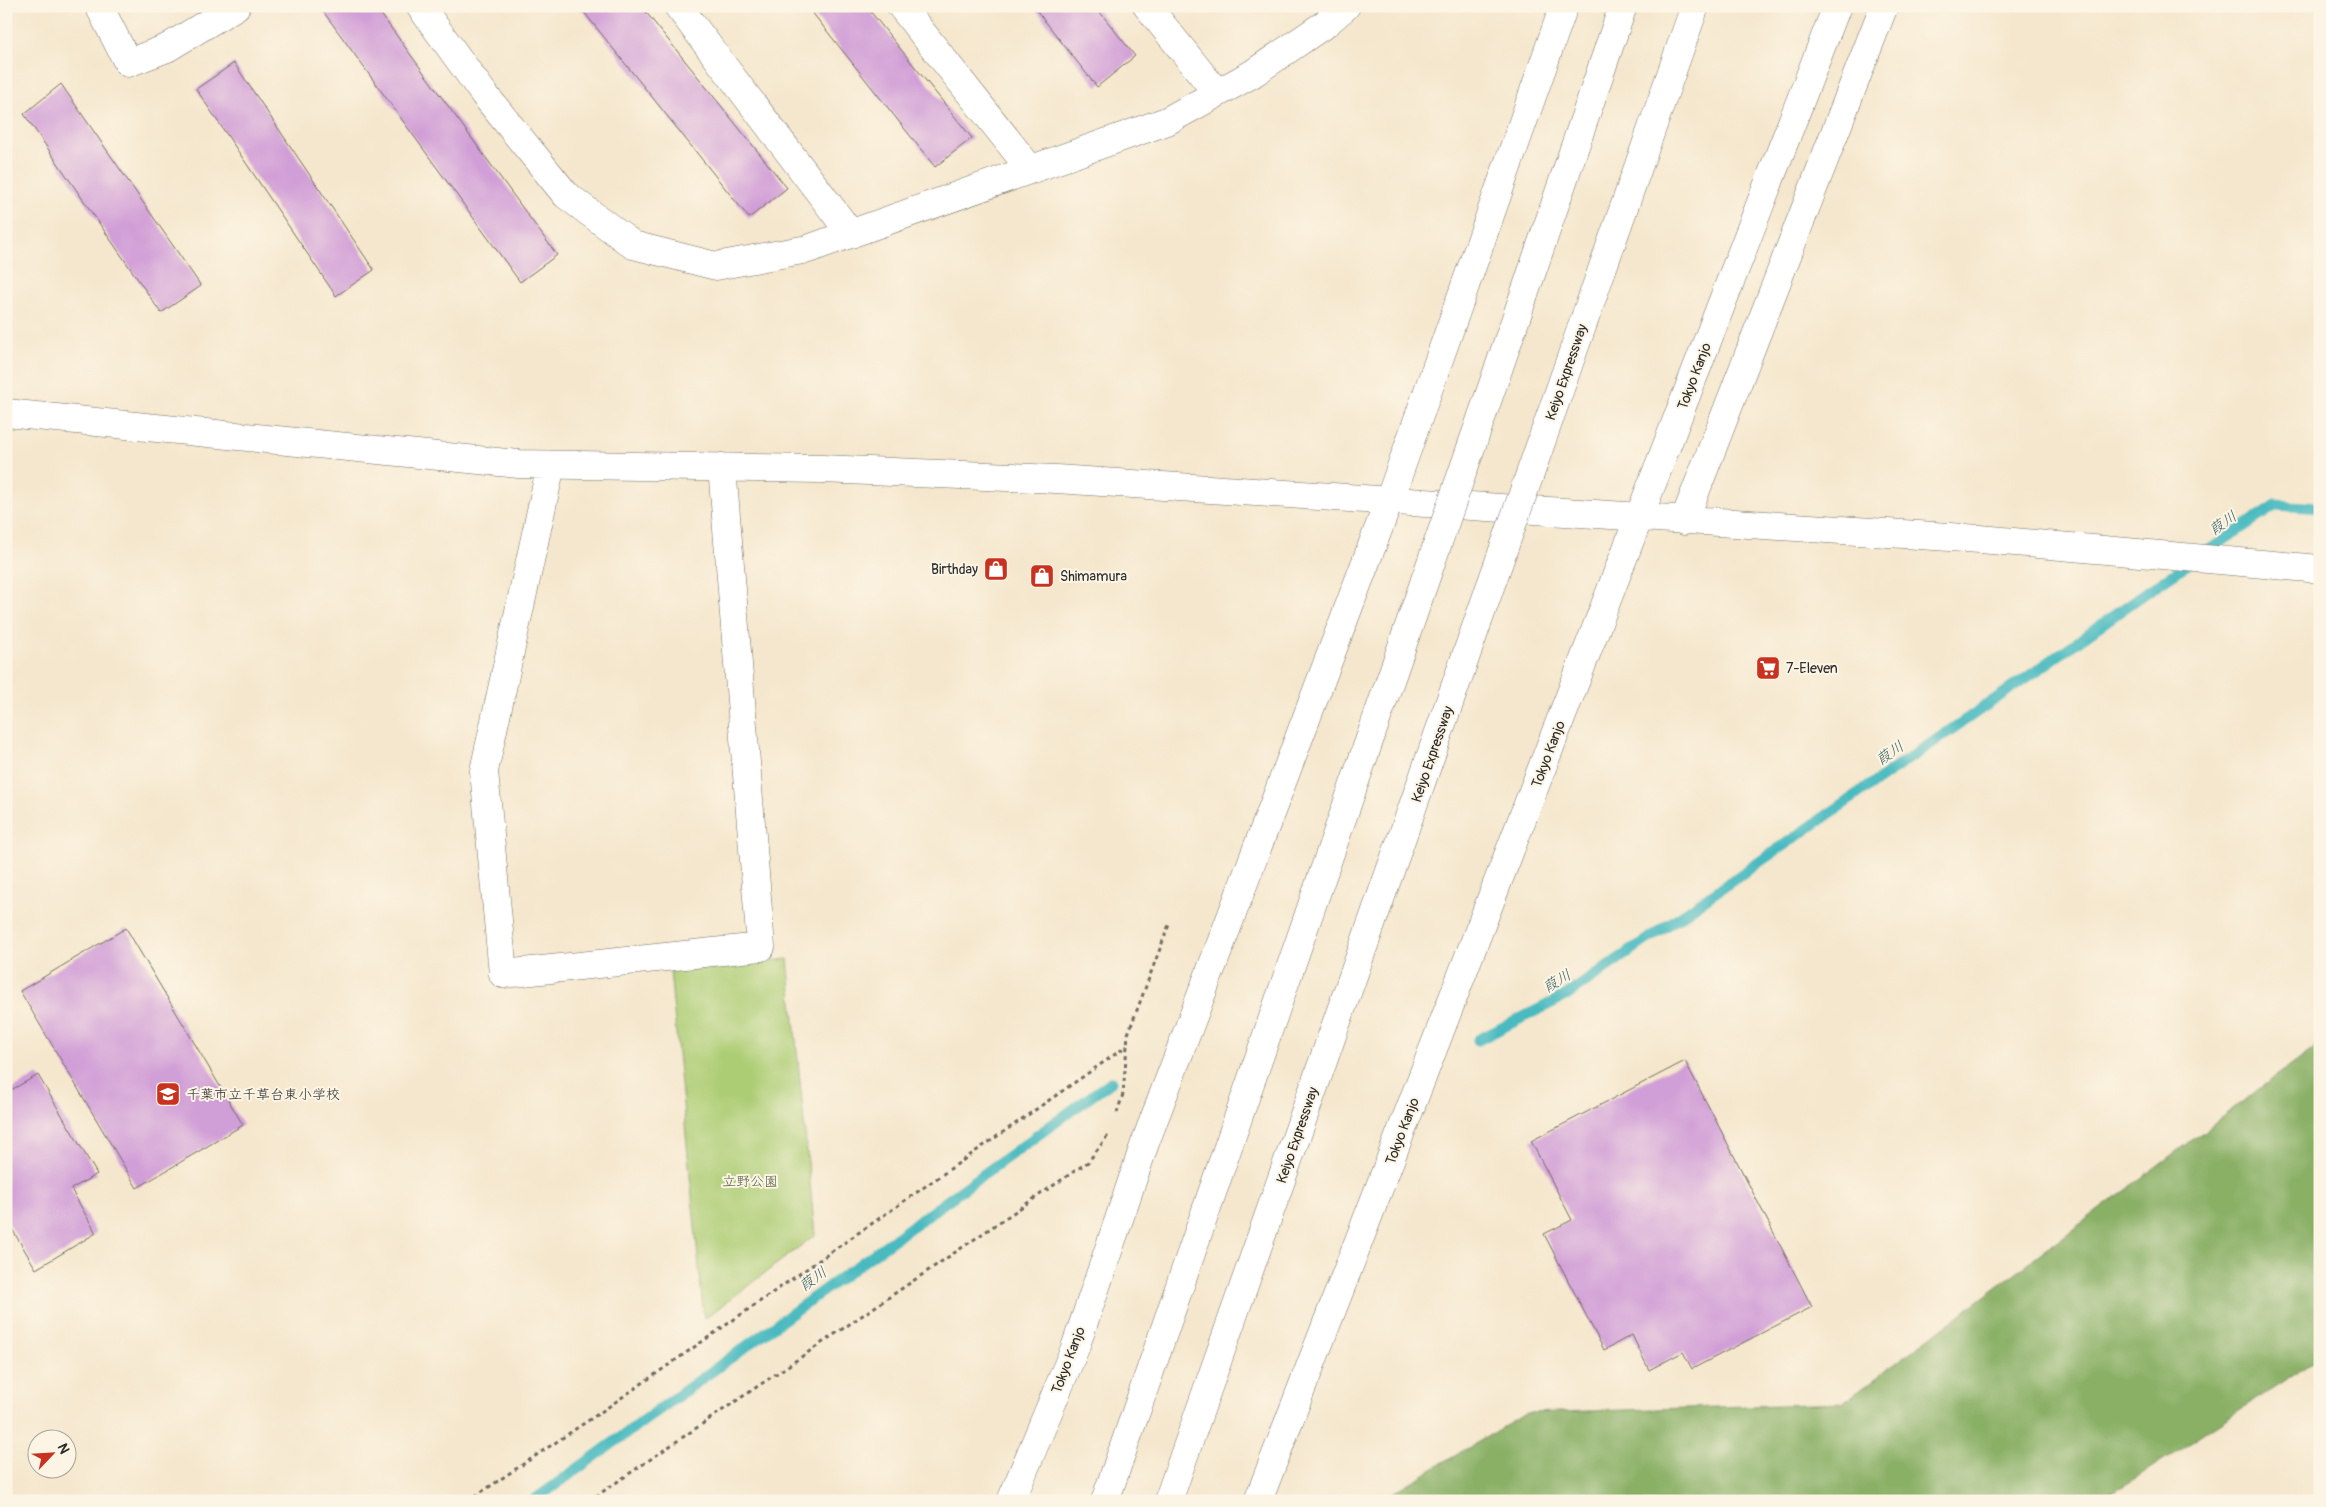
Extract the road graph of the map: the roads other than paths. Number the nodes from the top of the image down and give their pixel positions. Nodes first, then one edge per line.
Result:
1 (99, 6) edge
2 (236, 6) edge
3 (420, 6) edge
4 (678, 6) edge
5 (902, 6) edge
6 (1147, 6) edge
7 (1346, 6) edge
8 (1564, 6) edge
9 (1623, 6) edge
10 (1695, 6) edge
11 (1837, 6) edge
12 (1884, 6) edge
13 (1217, 94) junction
14 (1031, 170) junction
15 (852, 234) junction
16 (6, 413) edge
17 (551, 465) junction
18 (722, 467) junction
19 (1389, 500) junction
20 (1640, 518) junction
21 (1684, 521) junction
22 (2320, 569) edge
23 (1075, 1348) junction
24 (1011, 1501) edge
25 (1026, 1501) edge
26 (1105, 1501) edge
27 (1168, 1501) edge
28 (1258, 1501) edge

1 - 2 main road
3 - 15 main road
4 - 15 main road
5 - 14 main road
6 - 13 main road
7 - 13 main road
8 - 19 main road, Tokyo Kanjo
9 - 26 main road, bridge
10 - 27 main road, Keiyo Expressway, bridge
11 - 20 main road, Tokyo Kanjo
12 - 21 main road
13 - 14 main road
14 - 15 main road
16 - 17 main road
17 - 18 main road
17 - 18 main road
18 - 19 main road
19 - 20 main road
19 - 23 main road, Tokyo Kanjo
20 - 21 main road
20 - 28 main road, Tokyo Kanjo
21 - 22 main road
23 - 24 main road, Tokyo Kanjo
23 - 25 main road

